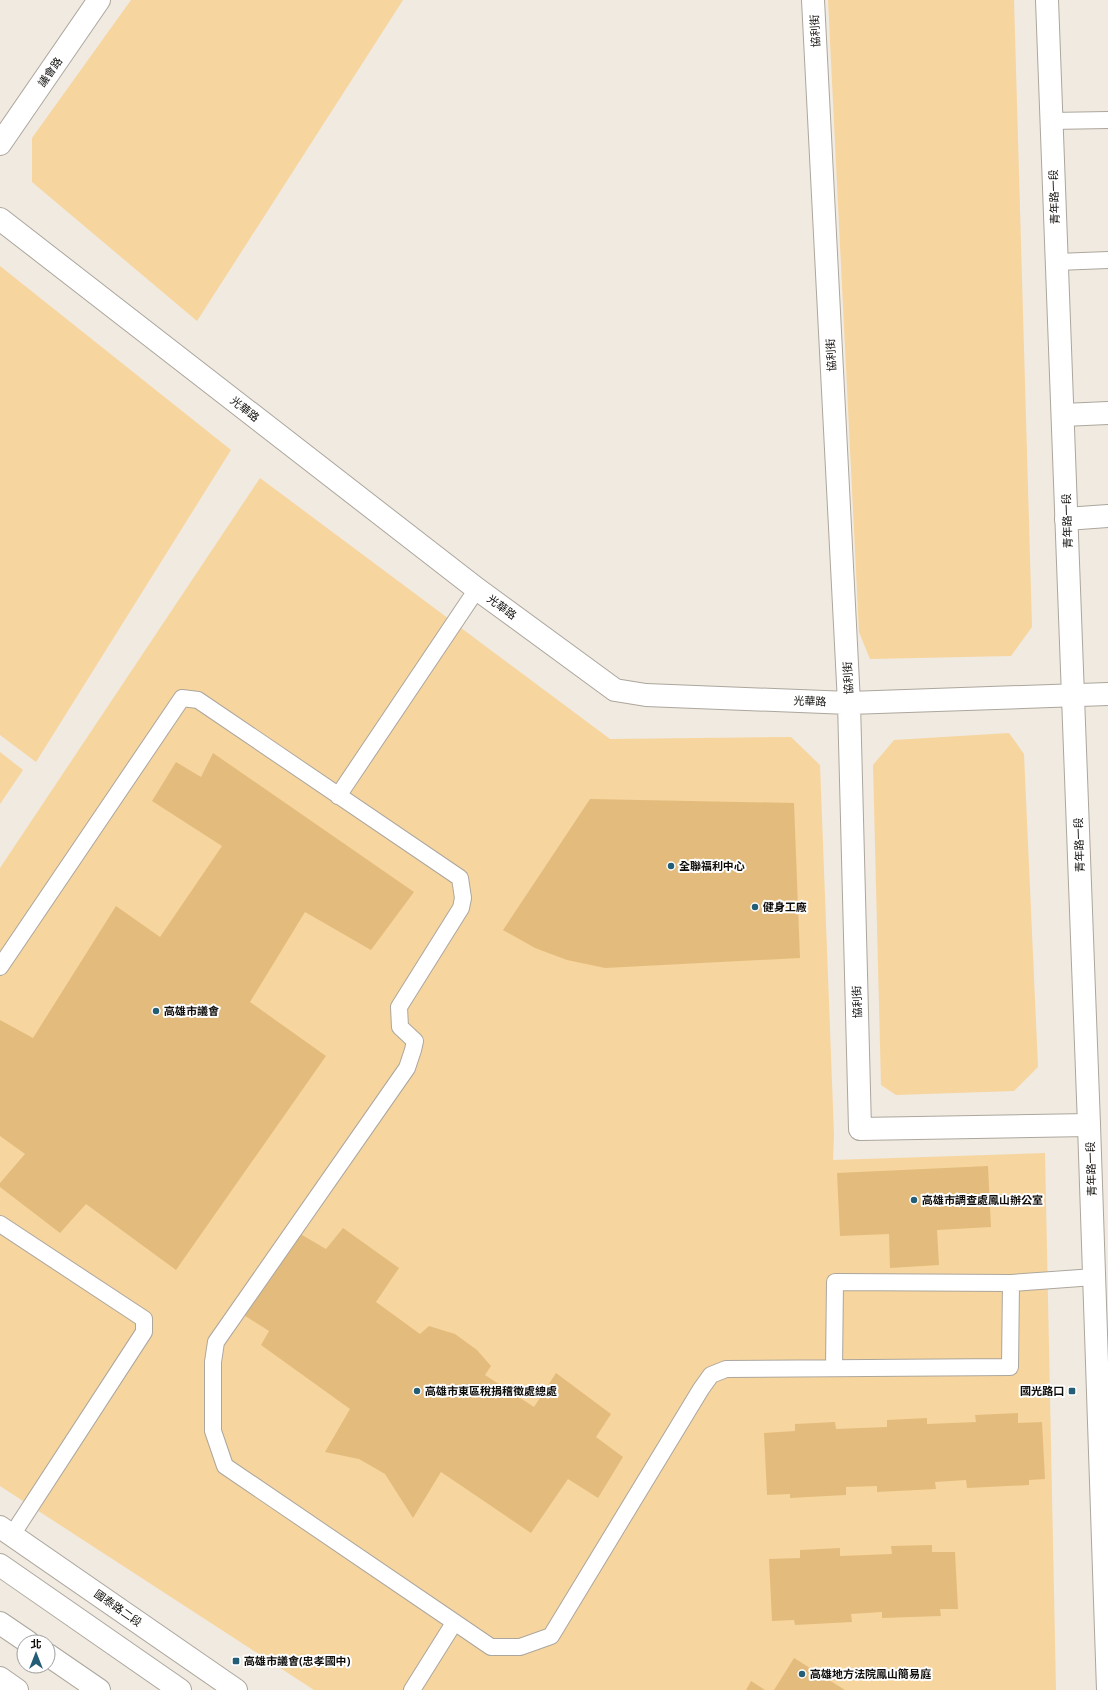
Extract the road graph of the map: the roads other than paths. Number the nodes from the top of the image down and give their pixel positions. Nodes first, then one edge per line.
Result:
1 (99, 0) edge
2 (813, 0) edge
3 (1047, 0) edge
4 (1108, 120) edge
5 (1052, 121) junction
6 (0, 144) edge
7 (0, 219) edge
8 (1108, 260) edge
9 (1057, 262) junction
10 (1108, 413) edge
11 (1063, 415) junction
12 (1108, 516) edge
13 (1066, 519) junction
14 (477, 589) junction
15 (1108, 694) edge
16 (1073, 696) junction
17 (849, 703) junction
18 (338, 796) junction
19 (0, 966) edge
20 (1089, 1124) junction
21 (0, 1224) edge
22 (1094, 1277) junction
23 (1011, 1283) junction
24 (834, 1368) junction
25 (6, 1531) edge
26 (0, 1555) edge
27 (0, 1565) edge
28 (0, 1623) edge
29 (454, 1623) junction
30 (16, 1634) edge
31 (56, 1660) edge
32 (0, 1678) edge
33 (1108, 1685) edge
34 (17, 1690) edge
35 (99, 1690) edge
36 (180, 1690) edge
37 (236, 1690) edge
38 (412, 1690) edge
39 (1108, 1690) edge

1 - 6 street, 議會路
2 - 17 street, 協利街
3 - 5 street, 青年路一段
4 - 5 lane
5 - 9 street, 青年路一段
7 - 14 street, 光華路
8 - 9 lane
9 - 11 street, 青年路一段
10 - 11 street
11 - 13 street, 青年路一段
12 - 13 street
13 - 16 street, 青年路一段
14 - 17 street, 光華路
14 - 18 lane
15 - 16 street, 光華路
16 - 17 street, 光華路
16 - 20 street, 青年路一段
17 - 20 street, 協利街
18 - 19 lane
18 - 29 lane
20 - 22 street, 青年路一段
21 - 25 lane
22 - 23 lane
22 - 33 street, 青年路一段
23 - 24 lane
23 - 24 lane
24 - 29 lane
25 - 26 street
25 - 37 street, 國泰路二段
27 - 36 street
28 - 30 street
29 - 38 lane
31 - 35 street
32 - 34 street
33 - 39 street, 青年路一段

